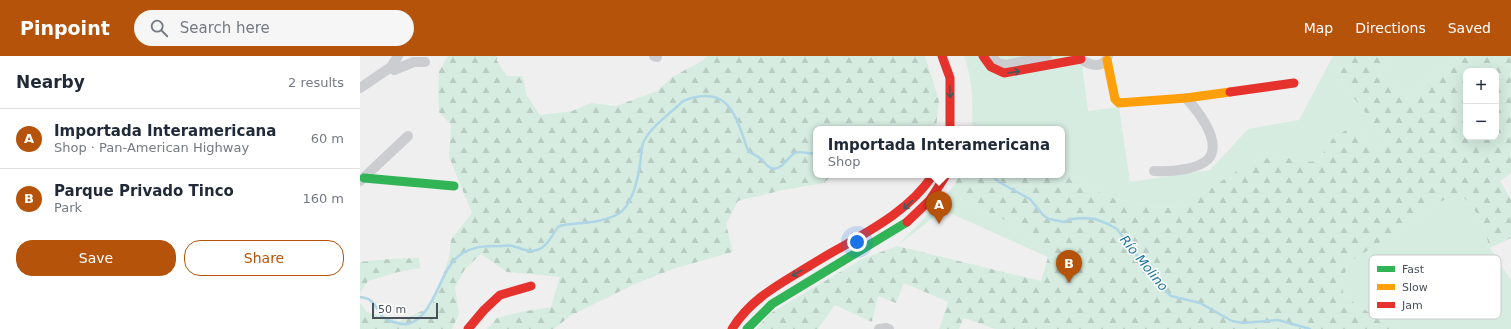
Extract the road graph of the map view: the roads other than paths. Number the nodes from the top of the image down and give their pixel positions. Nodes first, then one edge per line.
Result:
1 (398, 56) edge
2 (942, 56) edge
3 (983, 56) edge
4 (992, 56) edge
5 (1081, 58) edge
6 (1107, 58) edge
7 (1042, 59) edge
8 (425, 62) dead end
9 (391, 67) junction
10 (1294, 83) dead end
11 (360, 88) edge
12 (1186, 98) junction
13 (950, 126) edge
14 (408, 136) dead end
15 (1154, 171) dead end
16 (931, 178) edge
17 (944, 178) edge
18 (362, 179) edge
19 (454, 186) dead end
20 (531, 286) dead end
21 (468, 329) edge
22 (732, 329) edge
23 (748, 329) edge

1 - 9 street
2 -> 13 main road
3 -> 7 main road
4 - 7 street
5 - 6 street
5 - 7 main road
6 - 12 main road
8 - 9 street
9 - 11 street
10 - 12 main road
12 - 15 street
14 - 18 street
16 -> 22 main road
17 - 23 main road
18 - 19 main road
20 - 21 main road

